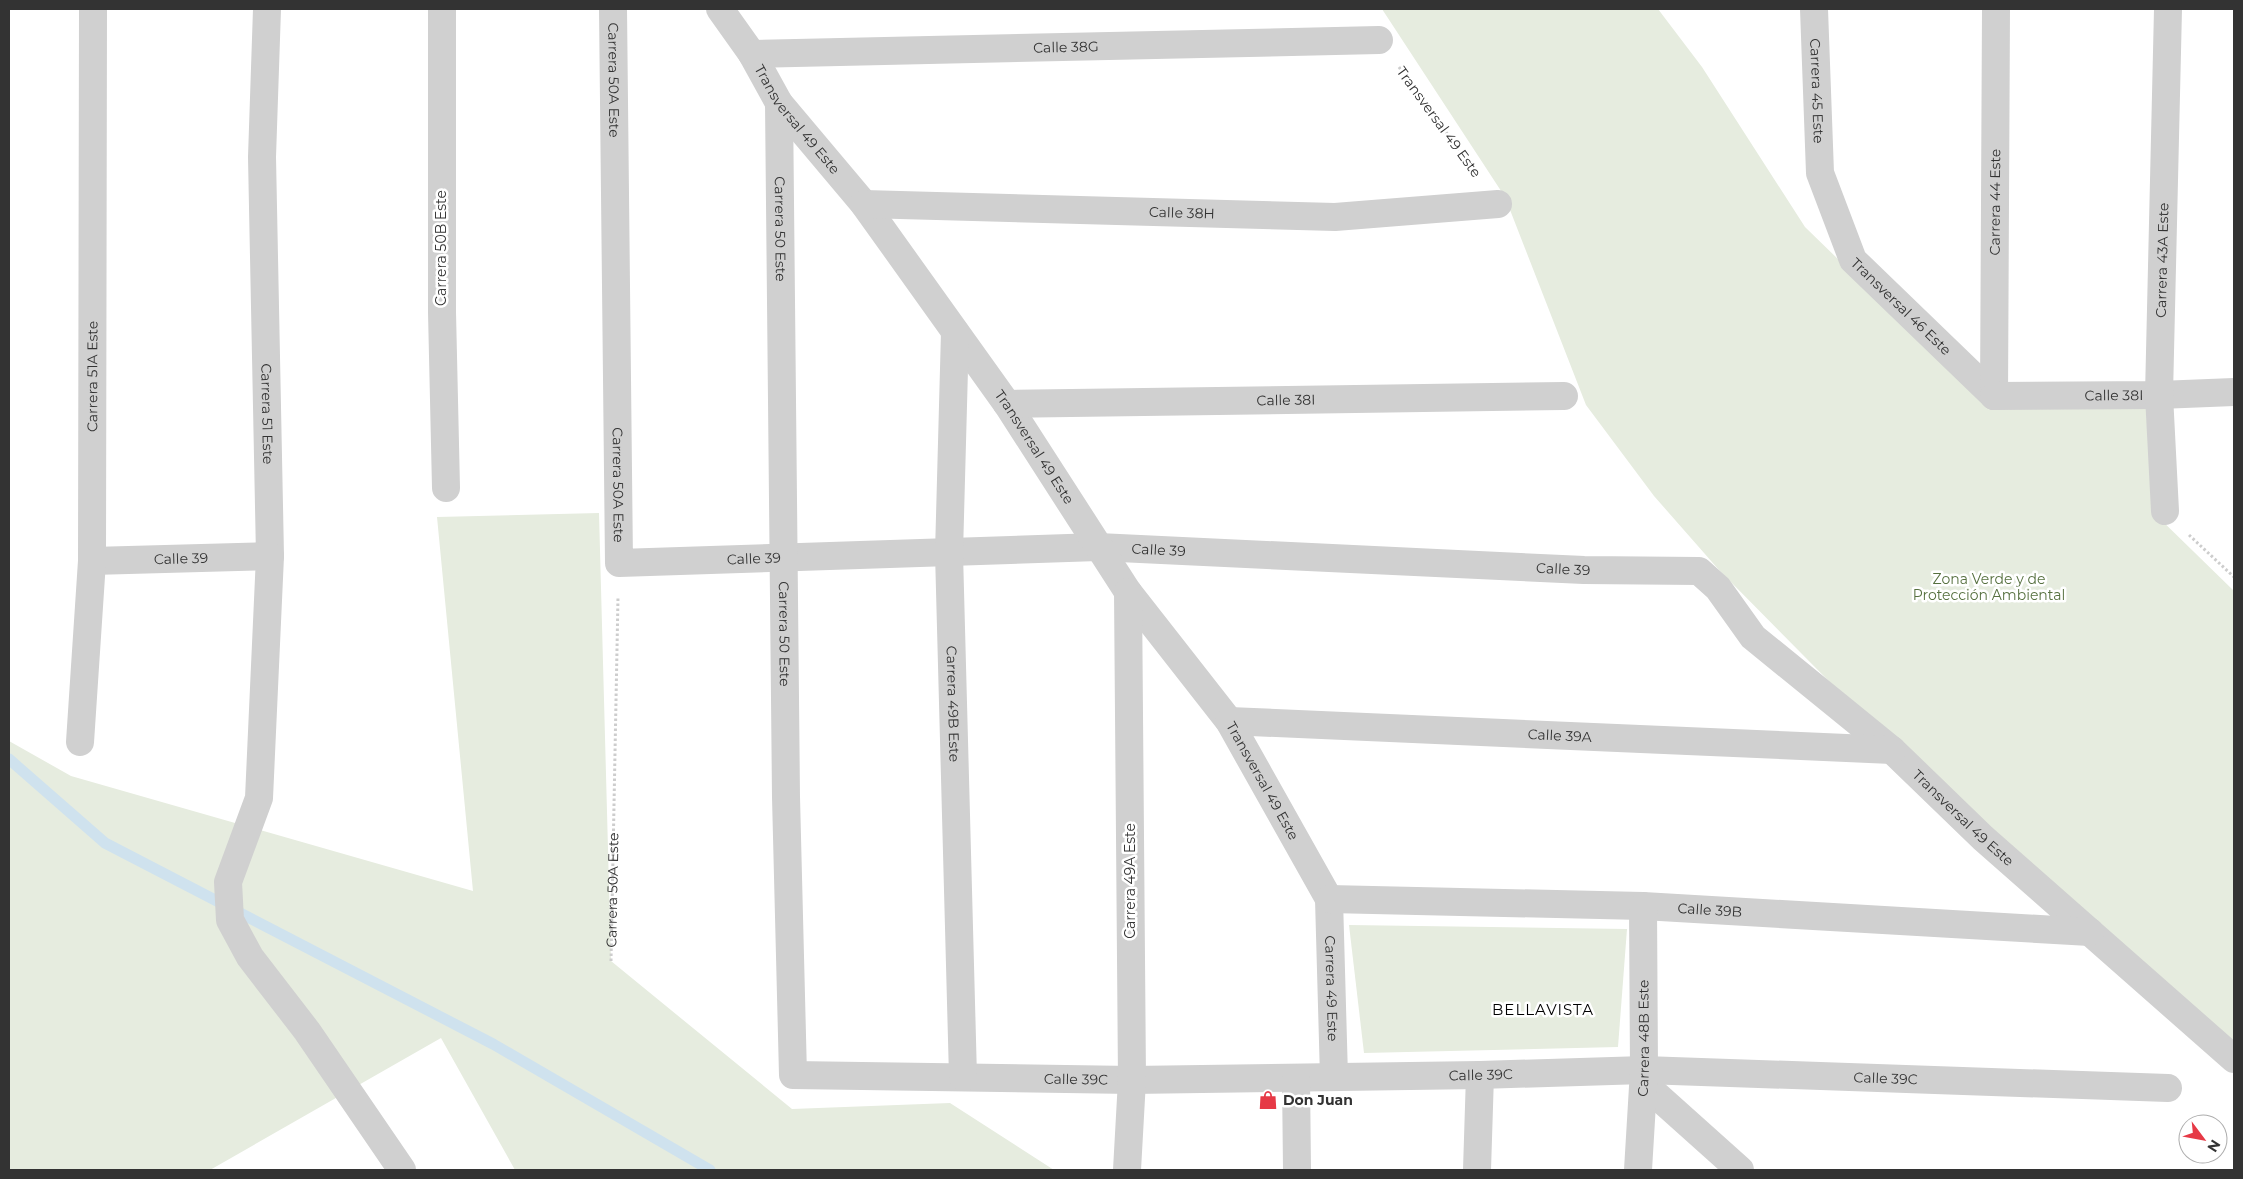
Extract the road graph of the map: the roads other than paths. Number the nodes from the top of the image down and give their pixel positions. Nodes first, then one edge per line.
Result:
1 (93, 9) edge
2 (267, 9) edge
3 (442, 9) edge
4 (613, 9) edge
5 (720, 9) edge
6 (1814, 9) edge
7 (1996, 9) edge
8 (2168, 9) edge
9 (1379, 40) road end
10 (752, 54) junction
11 (779, 103) junction
12 (1820, 173) joint
13 (864, 204) junction
14 (1498, 204) road end
15 (955, 332) junction
16 (2234, 392) edge
17 (2159, 395) junction
18 (1564, 396) dead end
19 (1994, 396) junction
20 (1007, 404) junction
21 (446, 488) dead end
22 (2165, 511) road end
23 (1098, 547) junction
24 (949, 553) junction
25 (270, 556) junction
26 (782, 557) junction
27 (92, 561) junction
28 (619, 563) joint
29 (1698, 571) joint
30 (1128, 592) junction
31 (1229, 721) junction
32 (80, 742) dead end
33 (1892, 750) junction
34 (1329, 899) junction
35 (1643, 906) junction
36 (2090, 932) junction
37 (2234, 1060) edge
38 (793, 1075) joint
39 (963, 1076) junction
40 (1480, 1076) junction
41 (1334, 1077) junction
42 (1644, 1077) junction
43 (1296, 1078) junction
44 (1132, 1080) junction
45 (2168, 1088) dead end
46 (402, 1170) edge
47 (1127, 1170) edge
48 (1297, 1170) edge
49 (1477, 1170) edge
50 (1638, 1170) edge
51 (1740, 1170) edge

1 - 27 street, Carrera 51A Este
2 - 25 street, Carrera 51 Este
3 - 21 street, Carrera 50B Este
4 - 28 street, Carrera 50A Este
5 - 10 street, Transversal 49 Este
6 - 12 street, Carrera 45 Este
7 - 19 street, Carrera 44 Este
8 - 17 street, Carrera 43A Este
9 - 10 street, Calle 38G
10 - 11 street, Transversal 49 Este
11 - 13 street, Transversal 49 Este
11 - 26 street, Carrera 50 Este
12 - 19 street, Transversal 46 Este
13 - 14 street, Calle 38H
13 - 15 street, Transversal 49 Este
15 - 20 street, Transversal 49 Este
15 - 24 street, Carrera 49B Este
16 - 17 street, Calle 38I
17 - 19 street, Calle 38I
17 - 22 street, Carrera 43A Este
18 - 20 street, Calle 38I
20 - 23 street, Transversal 49 Este
23 - 24 street, Calle 39
23 - 29 street, Calle 39
23 - 30 street, Transversal 49 Este
24 - 26 street, Calle 39
24 - 39 street, Carrera 49B Este
25 - 27 street, Calle 39
25 - 46 street, Carrera 51 Este
26 - 28 street, Calle 39
26 - 38 street, Carrera 50 Este
27 - 32 street, Carrera 51A Este
29 - 33 street, Transversal 49 Este
30 - 31 street, Transversal 49 Este
30 - 44 street, Carrera 49A Este
31 - 33 street, Calle 39A
31 - 34 street, Transversal 49 Este
33 - 36 street, Transversal 49 Este
34 - 35 street, Calle 39B
34 - 41 street, Carrera 49 Este
35 - 36 street, Calle 39B
35 - 42 street, Carrera 48B Este
36 - 37 street, Transversal 49 Este
38 - 39 street, Calle 39C
39 - 44 street, Calle 39C
40 - 41 street, Calle 39C
40 - 42 street, Calle 39C
40 - 49 street
41 - 43 street, Calle 39C
42 - 45 street, Calle 39C
42 - 50 street, Carrera 48B Este
42 - 51 street
43 - 44 street, Calle 39C
43 - 48 street
44 - 47 street, Carrera 49A Este

